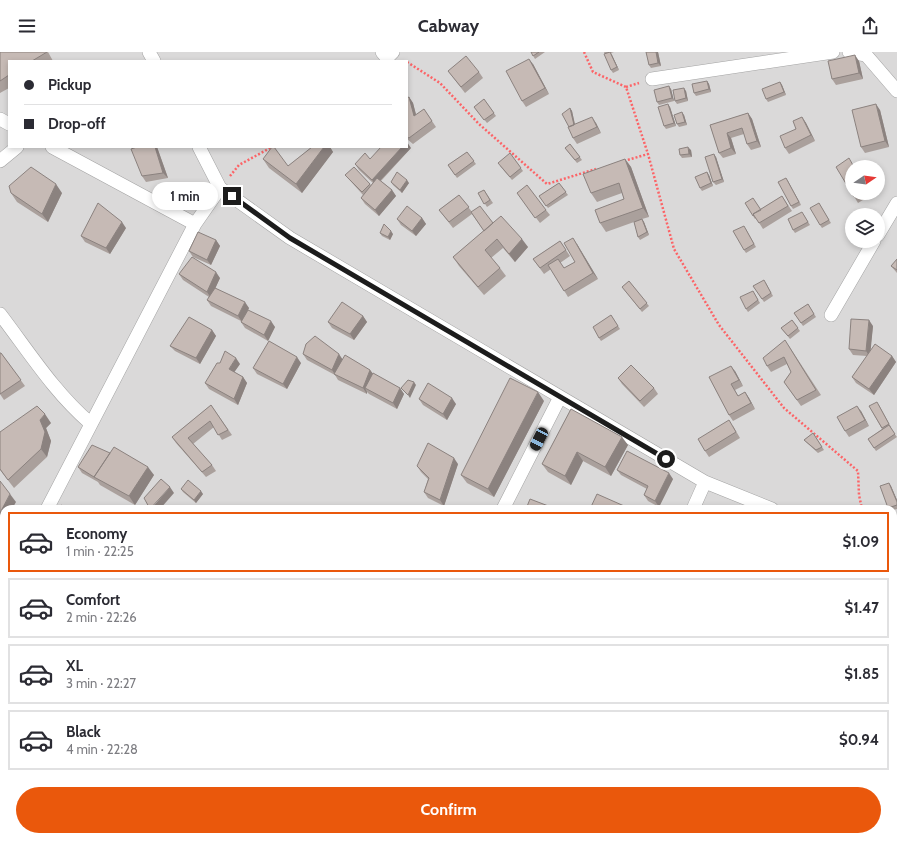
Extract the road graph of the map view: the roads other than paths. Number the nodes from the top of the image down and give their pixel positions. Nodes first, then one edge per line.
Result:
1 (382, 52) edge
2 (393, 52) edge
3 (833, 52) edge
4 (849, 52) edge
5 (652, 79) dead end
6 (897, 91) edge
7 (15, 148) edge
8 (54, 148) edge
9 (200, 148) edge
10 (0, 161) edge
11 (220, 188) junction
12 (897, 203) edge
13 (885, 223) edge
14 (195, 224) junction
15 (870, 248) edge
16 (0, 314) edge
17 (831, 315) dead end
18 (560, 397) junction
19 (90, 423) junction
20 (705, 482) junction
21 (49, 505) edge
22 (505, 505) edge
23 (694, 505) edge
24 (762, 505) edge

1 - 2 street
3 - 5 street
4 - 6 street
7 - 10 street
8 - 14 street
9 - 11 street
11 - 14 street
11 - 18 street
12 - 13 street
14 - 19 street
15 - 17 street
16 - 19 street
18 - 20 street
18 - 22 street
19 - 21 street
20 - 23 street
20 - 24 street

